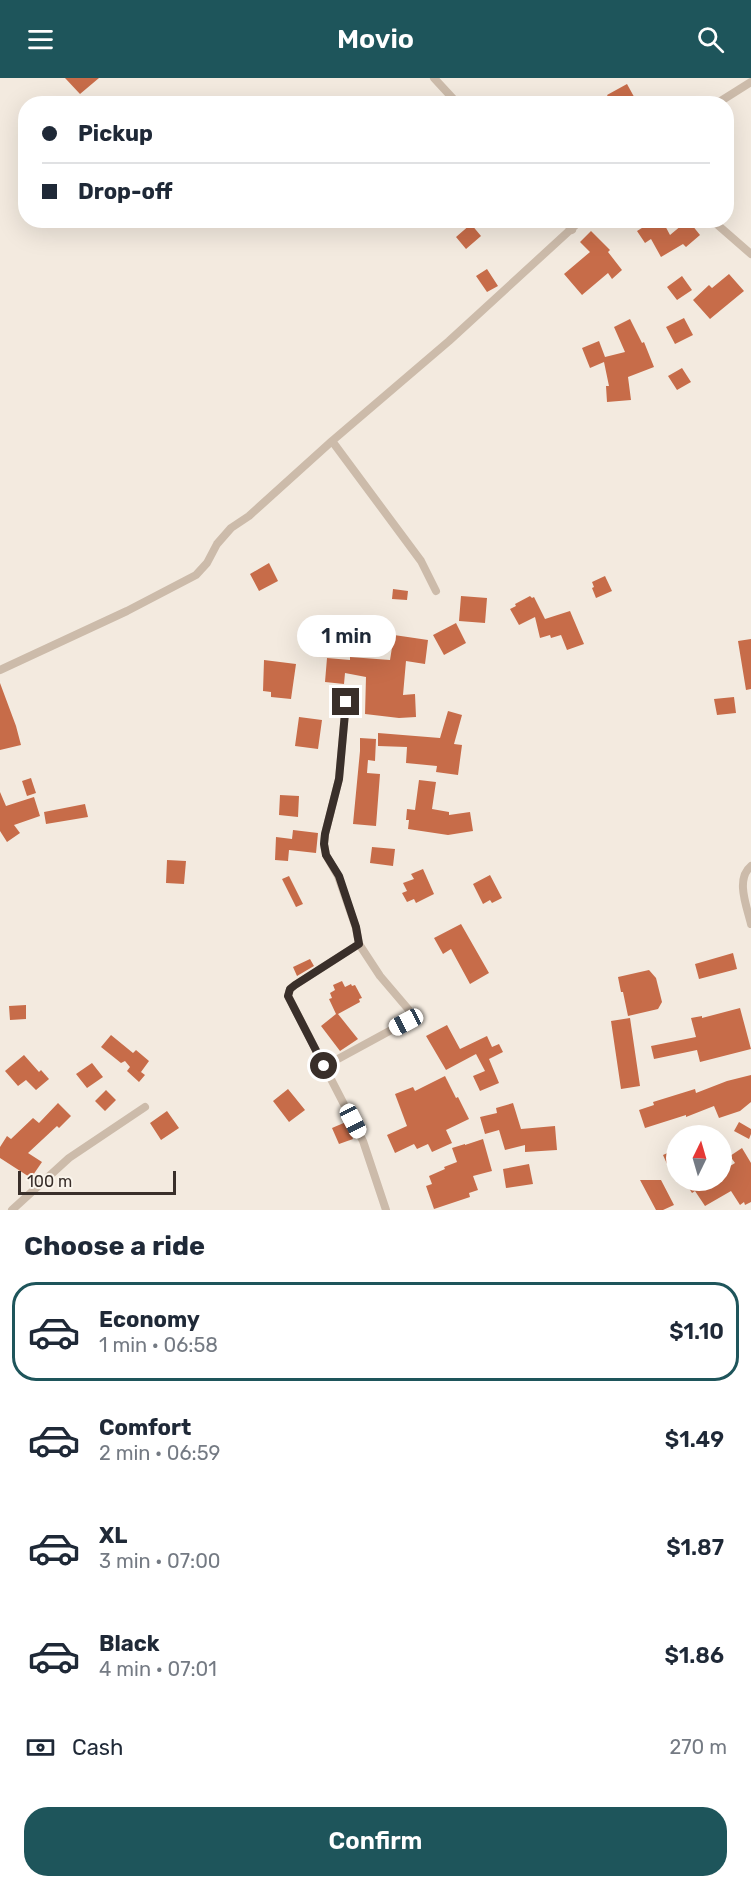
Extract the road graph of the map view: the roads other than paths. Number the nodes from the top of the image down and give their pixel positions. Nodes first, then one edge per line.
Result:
1 (434, 78) edge
2 (751, 82) edge
3 (451, 96) edge
4 (729, 96) edge
5 (721, 228) edge
6 (572, 230) edge
7 (751, 254) edge
8 (332, 441) junction
9 (436, 591) dead end
10 (0, 670) edge
11 (346, 702) dead end
12 (751, 866) edge
13 (751, 924) edge
14 (359, 944) junction
15 (324, 1066) junction
16 (145, 1107) dead end
17 (12, 1210) edge
18 (386, 1210) edge

1 - 3 street
2 - 4 street
5 - 7 street
6 - 8 street
8 - 9 street
8 - 10 street
11 - 14 street
12 - 13 street
14 - 15 street
14 - 15 street
15 - 18 street
16 - 17 street

